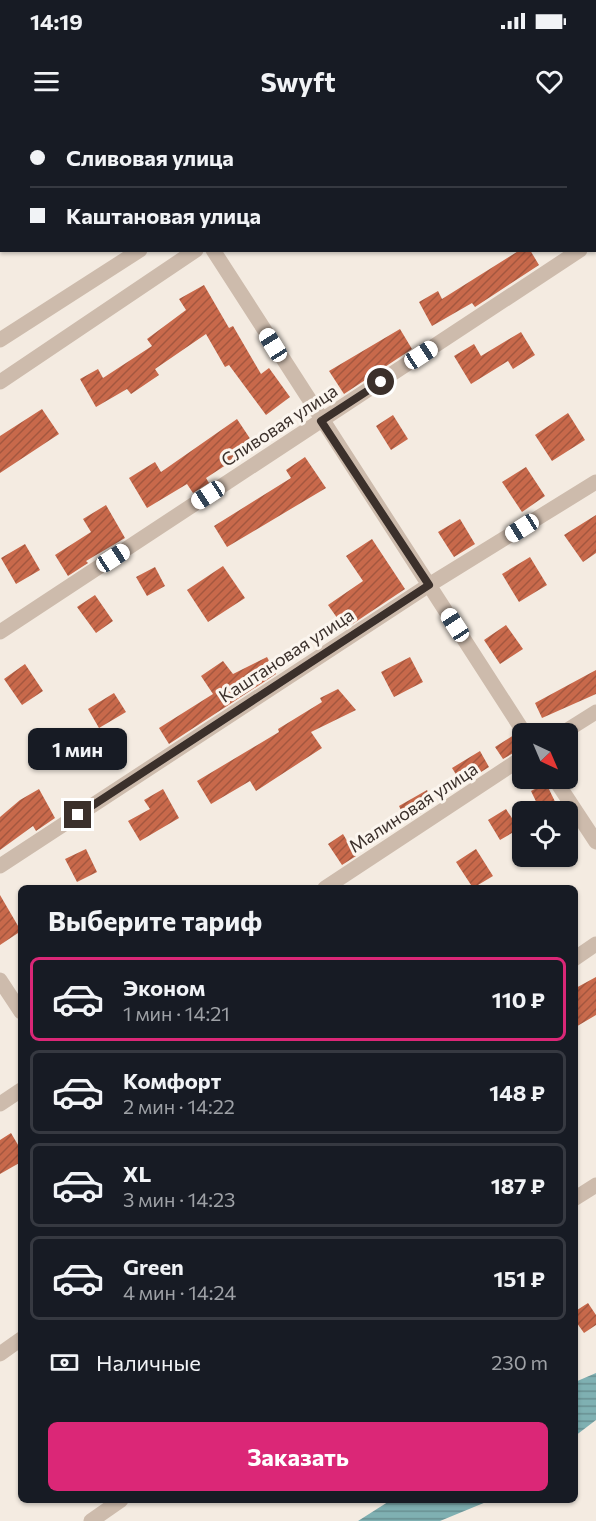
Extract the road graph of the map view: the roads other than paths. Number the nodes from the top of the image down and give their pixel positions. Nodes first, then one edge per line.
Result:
1 (137, 252) edge
2 (193, 252) edge
3 (214, 252) edge
4 (577, 252) edge
5 (0, 340) edge
6 (0, 382) edge
7 (321, 421) junction
8 (596, 482) edge
9 (429, 585) junction
10 (0, 632) edge
11 (596, 712) edge
12 (518, 723) edge
13 (578, 723) edge
14 (512, 765) edge
15 (561, 789) edge
16 (596, 842) edge
17 (0, 866) edge
18 (330, 885) edge
19 (596, 944) edge
20 (578, 955) edge
21 (0, 980) edge
22 (18, 1007) edge
23 (18, 1092) edge
24 (0, 1104) edge
25 (596, 1185) edge
26 (578, 1196) edge
27 (18, 1342) edge
28 (0, 1354) edge
29 (117, 1503) edge
30 (91, 1521) edge

1 - 5 street
2 - 6 street
3 - 7 street
4 - 7 street, Сливовая улица
7 - 9 street
7 - 10 street, Сливовая улица
8 - 9 street, Каштановая улица
9 - 12 street
9 - 17 street, Каштановая улица
11 - 13 street
14 - 18 street, Малиновая улица
15 - 16 street
19 - 20 street
21 - 22 street
23 - 24 street
25 - 26 street
27 - 28 street
29 - 30 street

